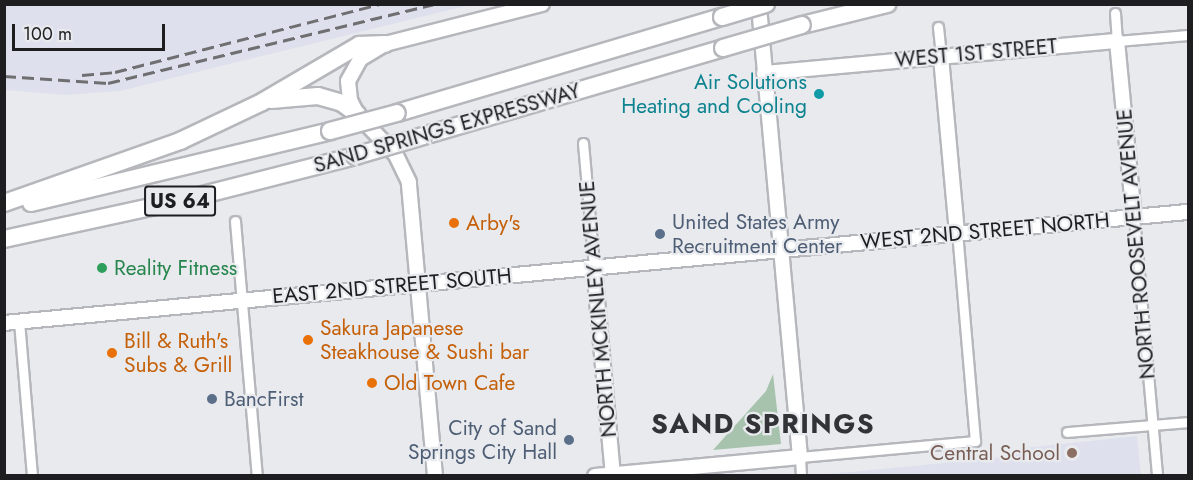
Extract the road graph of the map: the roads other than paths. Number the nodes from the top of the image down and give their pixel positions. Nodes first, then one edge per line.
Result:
1 (542, 4) edge
2 (759, 4) edge
3 (766, 4) edge
4 (886, 4) edge
5 (1115, 13) dead end
6 (938, 27) dead end
7 (1188, 35) edge
8 (1117, 40) junction
9 (385, 44) junction
10 (941, 57) junction
11 (764, 73) junction
12 (262, 102) junction
13 (357, 114) junction
14 (583, 143) dead end
15 (4, 203) edge
16 (4, 208) edge
17 (1188, 212) edge
18 (1134, 217) junction
19 (235, 221) dead end
20 (957, 233) junction
21 (4, 239) edge
22 (781, 250) junction
23 (594, 267) junction
24 (418, 283) junction
25 (241, 300) junction
26 (19, 321) junction
27 (4, 323) edge
28 (1188, 422) edge
29 (1153, 425) junction
30 (1067, 432) dead end
31 (800, 457) junction
32 (613, 475) edge
33 (32, 476) edge
34 (257, 476) edge
35 (435, 476) edge
36 (595, 476) edge
37 (801, 476) edge
38 (1157, 476) edge

1 - 9 street
2 - 11 street
3 - 16 highway, SAND SPRINGS EXPRESSWAY / US 64, bridge
4 - 21 highway, SAND SPRINGS EXPRESSWAY / US 64, bridge
5 - 8 street, NORTH ROOSEVELT AVENUE
6 - 10 street
7 - 8 street, WEST 1ST STREET
8 - 10 street, WEST 1ST STREET
8 - 18 street, NORTH ROOSEVELT AVENUE
9 - 12 highway
9 - 13 street
10 - 11 street, WEST 1ST STREET
10 - 20 street
11 - 22 street
12 - 13 highway
12 - 15 highway
13 - 24 street
14 - 23 street, NORTH MCKINLEY AVENUE
17 - 18 street, WEST 2ND STREET NORTH
18 - 20 street, WEST 2ND STREET NORTH
18 - 29 street, NORTH ROOSEVELT AVENUE
19 - 25 street
20 - 22 street, WEST 2ND STREET NORTH
20 - 31 street
22 - 23 street, EAST 2ND STREET SOUTH
22 - 31 street
23 - 24 street, EAST 2ND STREET SOUTH
23 - 32 street, NORTH MCKINLEY AVENUE
24 - 25 street, EAST 2ND STREET SOUTH
24 - 35 street
25 - 26 street, EAST 2ND STREET SOUTH
25 - 34 street
26 - 27 street, EAST 2ND STREET SOUTH
26 - 33 street
28 - 29 street
29 - 30 street
29 - 38 street, NORTH ROOSEVELT AVENUE
31 - 32 street
31 - 37 street
32 - 36 street

